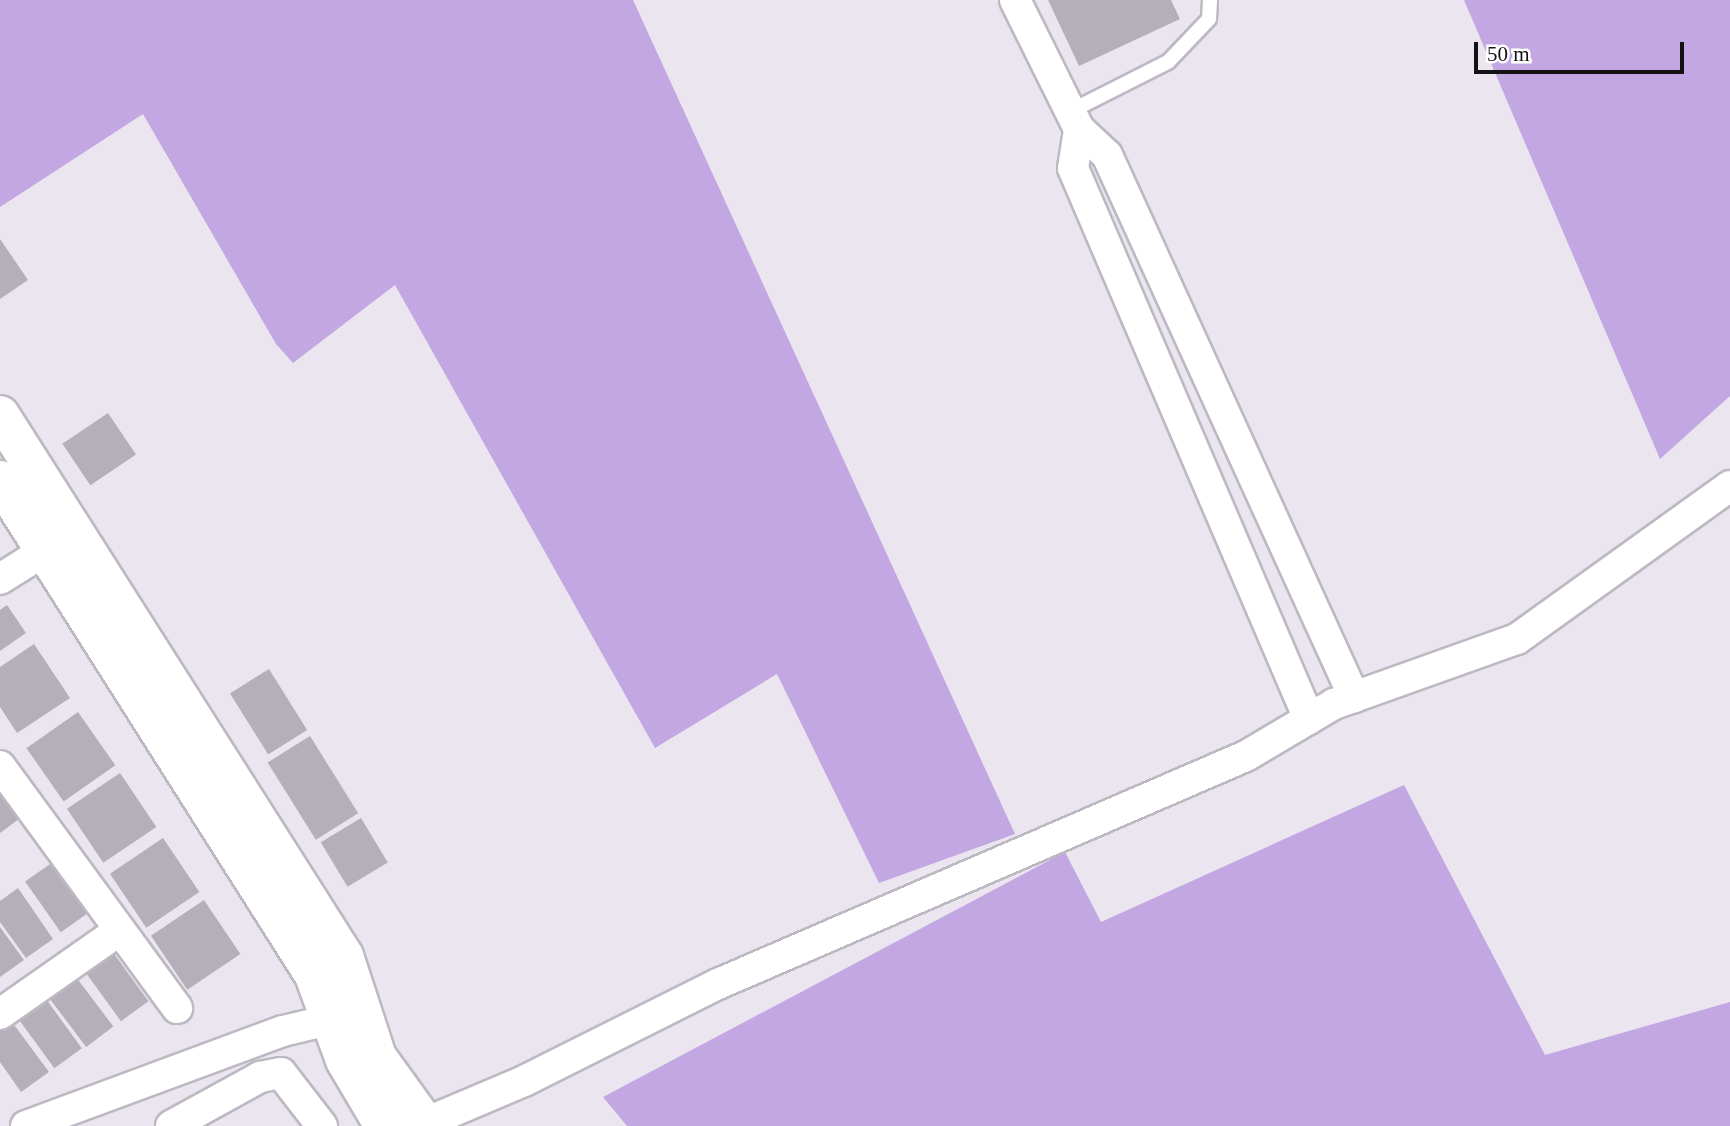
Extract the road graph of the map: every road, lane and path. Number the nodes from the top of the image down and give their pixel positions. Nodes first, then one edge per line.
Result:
1 (1015, 0) edge
2 (1210, 0) edge
3 (1075, 120) junction
4 (0, 415) edge
5 (1227, 419) junction
6 (1188, 435) junction
7 (0, 480) edge
8 (1730, 486) edge
9 (46, 550) junction
10 (0, 579) edge
11 (1354, 697) junction
12 (1309, 719) junction
13 (0, 766) edge
14 (120, 930) junction
15 (177, 1008) dead end
16 (0, 1014) edge
17 (347, 1016) junction
18 (423, 1125) edge
19 (26, 1126) edge
20 (171, 1126) edge
21 (322, 1126) edge
22 (384, 1126) edge

1 - 3 street
2 - 3 lane
3 - 5 street
3 - 6 street
4 - 17 street
5 - 6 street
5 - 11 street
6 - 12 street
7 - 9 street
8 - 11 street
9 - 10 street
9 - 17 street
11 - 12 street
12 - 18 street
13 - 14 street
14 - 15 street
14 - 16 street
17 - 18 street
17 - 19 street
17 - 22 street
20 - 21 street

